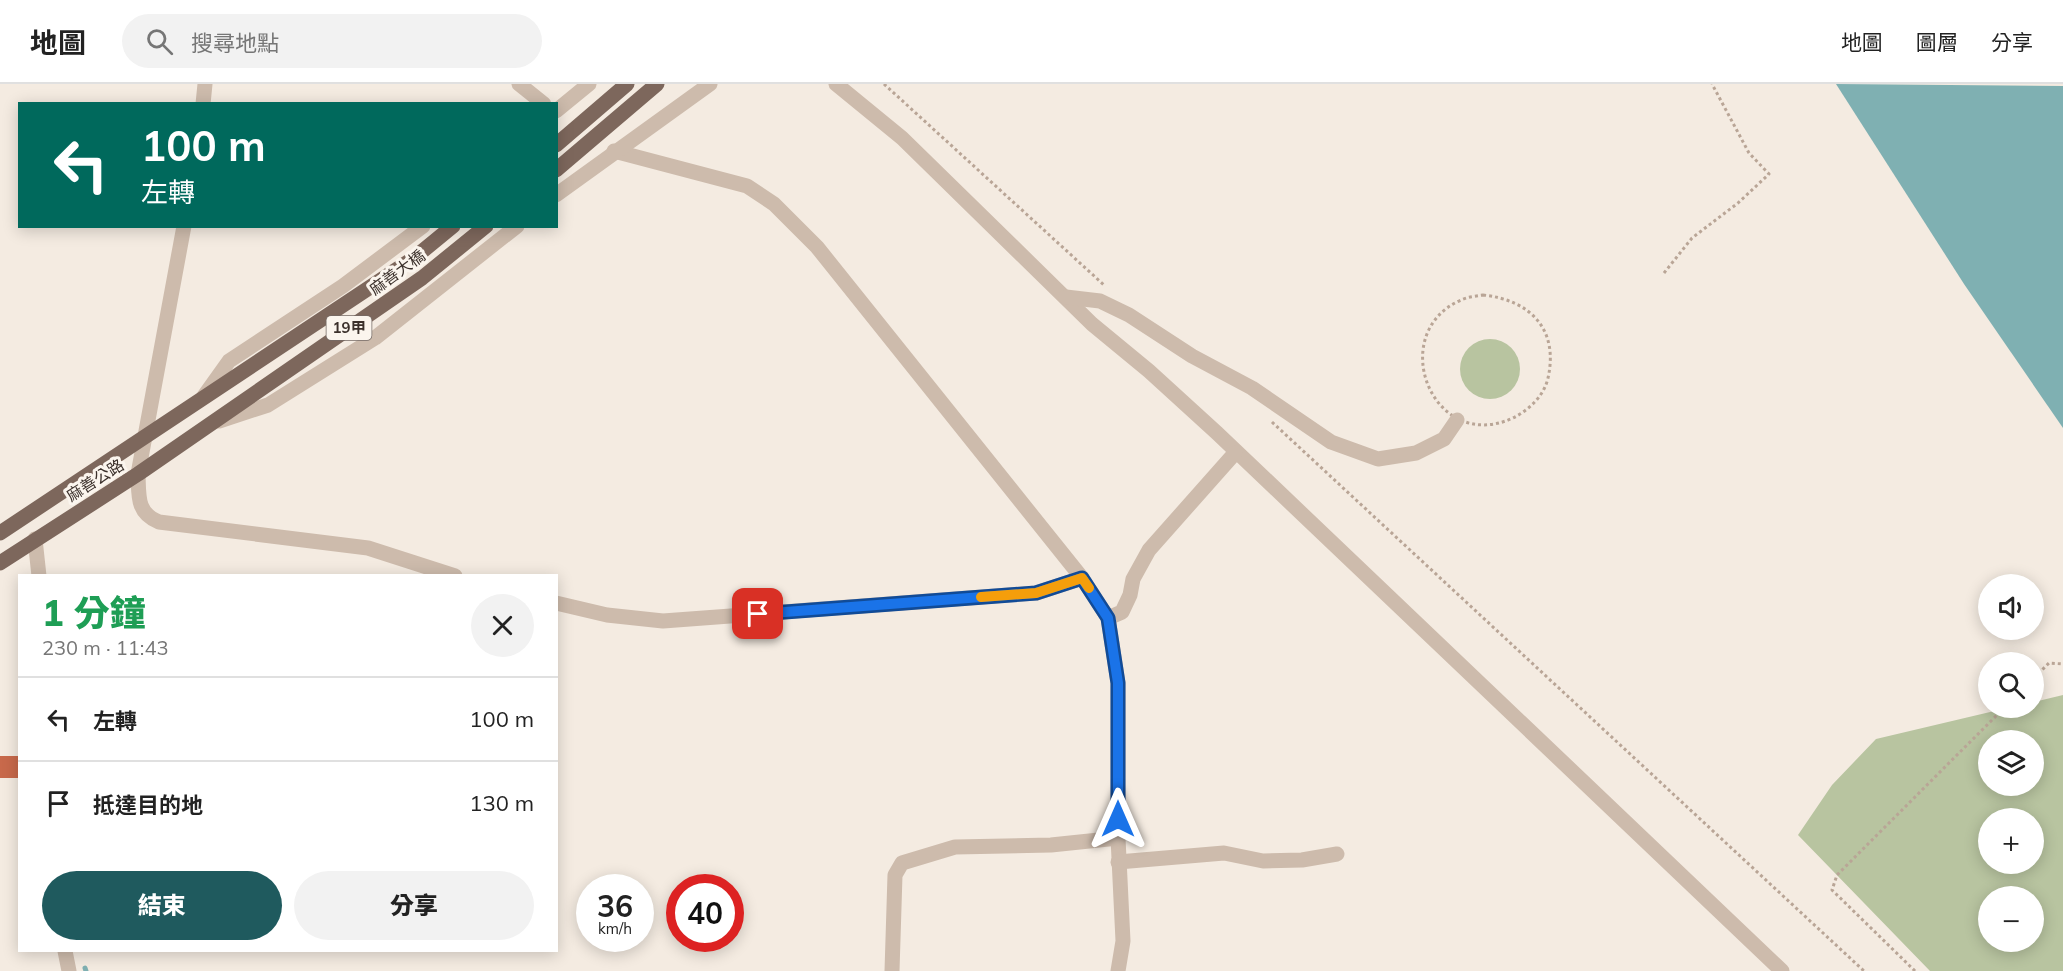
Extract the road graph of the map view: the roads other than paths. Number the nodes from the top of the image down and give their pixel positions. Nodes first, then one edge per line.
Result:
1 (205, 84) edge
2 (519, 84) edge
3 (589, 84) edge
4 (627, 84) edge
5 (657, 84) edge
6 (710, 84) edge
7 (836, 84) edge
8 (203, 102) edge
9 (542, 102) edge
10 (558, 109) edge
11 (558, 143) edge
12 (614, 152) junction
13 (558, 168) edge
14 (558, 194) edge
15 (184, 228) edge
16 (420, 228) edge
17 (451, 228) edge
18 (484, 228) edge
19 (514, 228) edge
20 (1066, 297) junction
21 (201, 400) junction
22 (1457, 420) road end
23 (208, 424) junction
24 (144, 439) junction
25 (1235, 453) junction
26 (138, 474) junction
27 (0, 533) edge
28 (35, 540) junction
29 (0, 563) edge
30 (39, 574) edge
31 (449, 574) edge
32 (1082, 578) junction
33 (558, 603) edge
34 (1108, 618) junction
35 (1118, 838) junction
36 (1337, 854) dead end
37 (1118, 862) junction
38 (65, 952) edge
39 (69, 971) edge
40 (892, 971) edge
41 (1118, 971) edge
42 (1782, 971) edge

1 - 8 street
2 - 9 street
3 - 10 street
4 - 11 main road
5 - 13 main road
6 - 12 street
7 - 20 street
12 - 14 street
12 - 32 street
15 - 24 street
16 - 21 street
17 - 21 main road, 麻善大橋 / 19甲
18 - 23 main road, 麻善大橋 / 19甲
19 - 23 street
20 - 22 street
20 - 25 street
21 - 24 main road, 麻善公路 / 19甲
23 - 26 main road, 麻善公路 / 19甲
24 - 26 street
24 - 27 main road, 麻善公路 / 19甲
25 - 34 street
25 - 42 street
26 - 28 main road, 麻善公路 / 19甲
26 - 31 street
28 - 29 main road, 麻善公路 / 19甲
28 - 30 street
32 - 33 street
32 - 34 street
34 - 35 street
35 - 37 street
35 - 40 street
36 - 37 street
37 - 41 street
38 - 39 street

